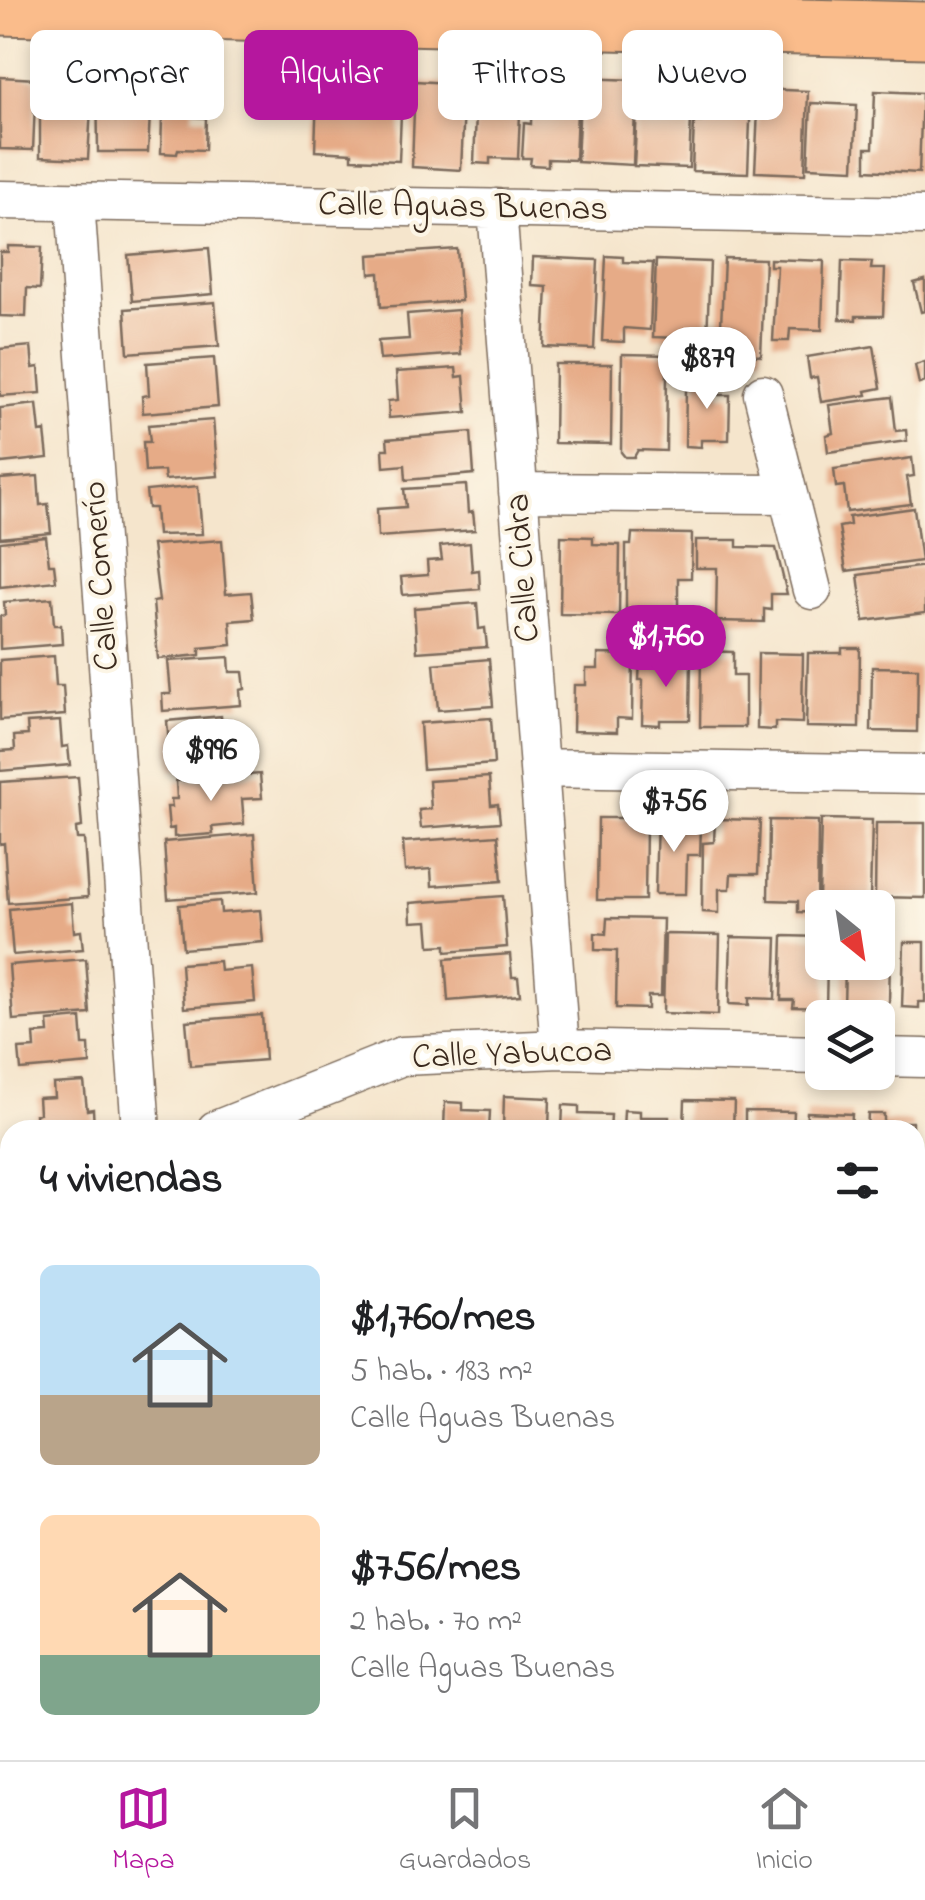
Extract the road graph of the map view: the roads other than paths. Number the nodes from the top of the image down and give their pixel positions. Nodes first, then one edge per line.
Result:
1 (66, 4) edge
2 (0, 7) edge
3 (495, 9) edge
4 (925, 30) edge
5 (0, 200) edge
6 (75, 201) junction
7 (497, 208) junction
8 (925, 216) edge
9 (762, 394) dead end
10 (518, 492) junction
11 (788, 494) junction
12 (812, 590) dead end
13 (539, 768) junction
14 (925, 774) edge
15 (560, 1049) junction
16 (805, 1055) edge
17 (895, 1057) edge
18 (925, 1058) edge
19 (140, 1120) edge
20 (241, 1120) edge

1 - 2 main road
1 - 3 main road
3 - 4 main road
5 - 6 street, Calle Aguas Buenas
6 - 7 street, Calle Aguas Buenas
6 - 19 street, Calle Comerío
7 - 8 street, Calle Aguas Buenas
7 - 10 street, Calle Cidra
9 - 11 street
10 - 11 street
10 - 13 street, Calle Cidra
11 - 12 street
13 - 14 street
13 - 15 street, Calle Cidra
15 - 16 street, Calle Yabucoa
15 - 20 street, Calle Yabucoa
17 - 18 street

